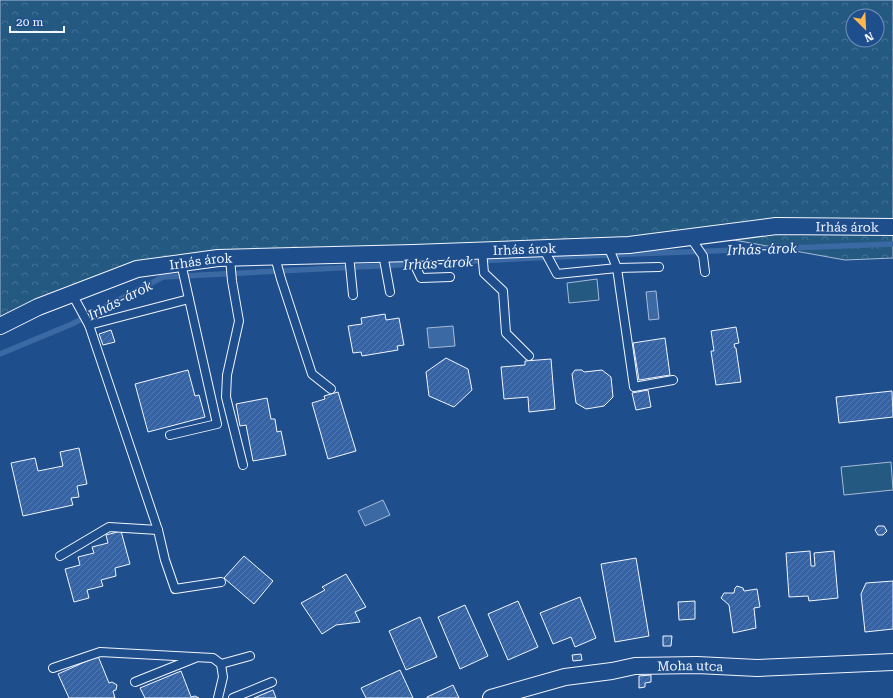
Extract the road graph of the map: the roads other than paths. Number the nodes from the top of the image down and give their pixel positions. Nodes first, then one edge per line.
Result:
1 (893, 227) edge
2 (690, 237) junction
3 (608, 246) junction
4 (543, 248) junction
5 (482, 250) junction
6 (409, 253) junction
7 (349, 254) junction
8 (384, 254) junction
9 (276, 256) junction
10 (230, 258) junction
11 (180, 263) junction
12 (617, 268) junction
13 (659, 268) dead end
14 (705, 272) dead end
15 (450, 277) dead end
16 (390, 292) dead end
17 (72, 294) junction
18 (353, 296) dead end
19 (189, 299) junction
20 (90, 325) junction
21 (0, 326) edge
22 (530, 356) dead end
23 (673, 380) dead end
24 (332, 389) dead end
25 (170, 435) dead end
26 (243, 465) dead end
27 (158, 530) junction
28 (60, 556) dead end
29 (221, 582) dead end
30 (250, 656) dead end
31 (198, 657) junction
32 (893, 662) edge
33 (221, 664) junction
34 (53, 668) dead end
35 (135, 682) dead end
36 (272, 682) dead end
37 (218, 698) edge
38 (233, 698) edge
39 (491, 698) edge

1 - 2 street, Irhás árok
2 - 3 street, Irhás árok
2 - 14 lane
3 - 4 street, Irhás árok
3 - 12 lane
4 - 5 street, Irhás árok
4 - 12 lane
5 - 6 street, Irhás árok
5 - 22 lane
6 - 8 street, Irhás árok
6 - 15 lane
7 - 8 street, Irhás árok
7 - 9 street, Irhás árok
7 - 18 lane
8 - 16 lane
9 - 10 street, Irhás árok
9 - 24 lane
10 - 11 street, Irhás árok
10 - 26 lane
11 - 17 street, Irhás árok
11 - 19 lane
12 - 13 lane
12 - 23 lane
17 - 20 lane
17 - 21 street, Irhás árok
19 - 20 lane
19 - 25 lane
20 - 27 lane
27 - 28 lane
27 - 29 lane
30 - 33 lane
31 - 33 lane
31 - 34 lane
31 - 35 lane
32 - 39 street, Moha utca
33 - 37 lane
36 - 38 lane

